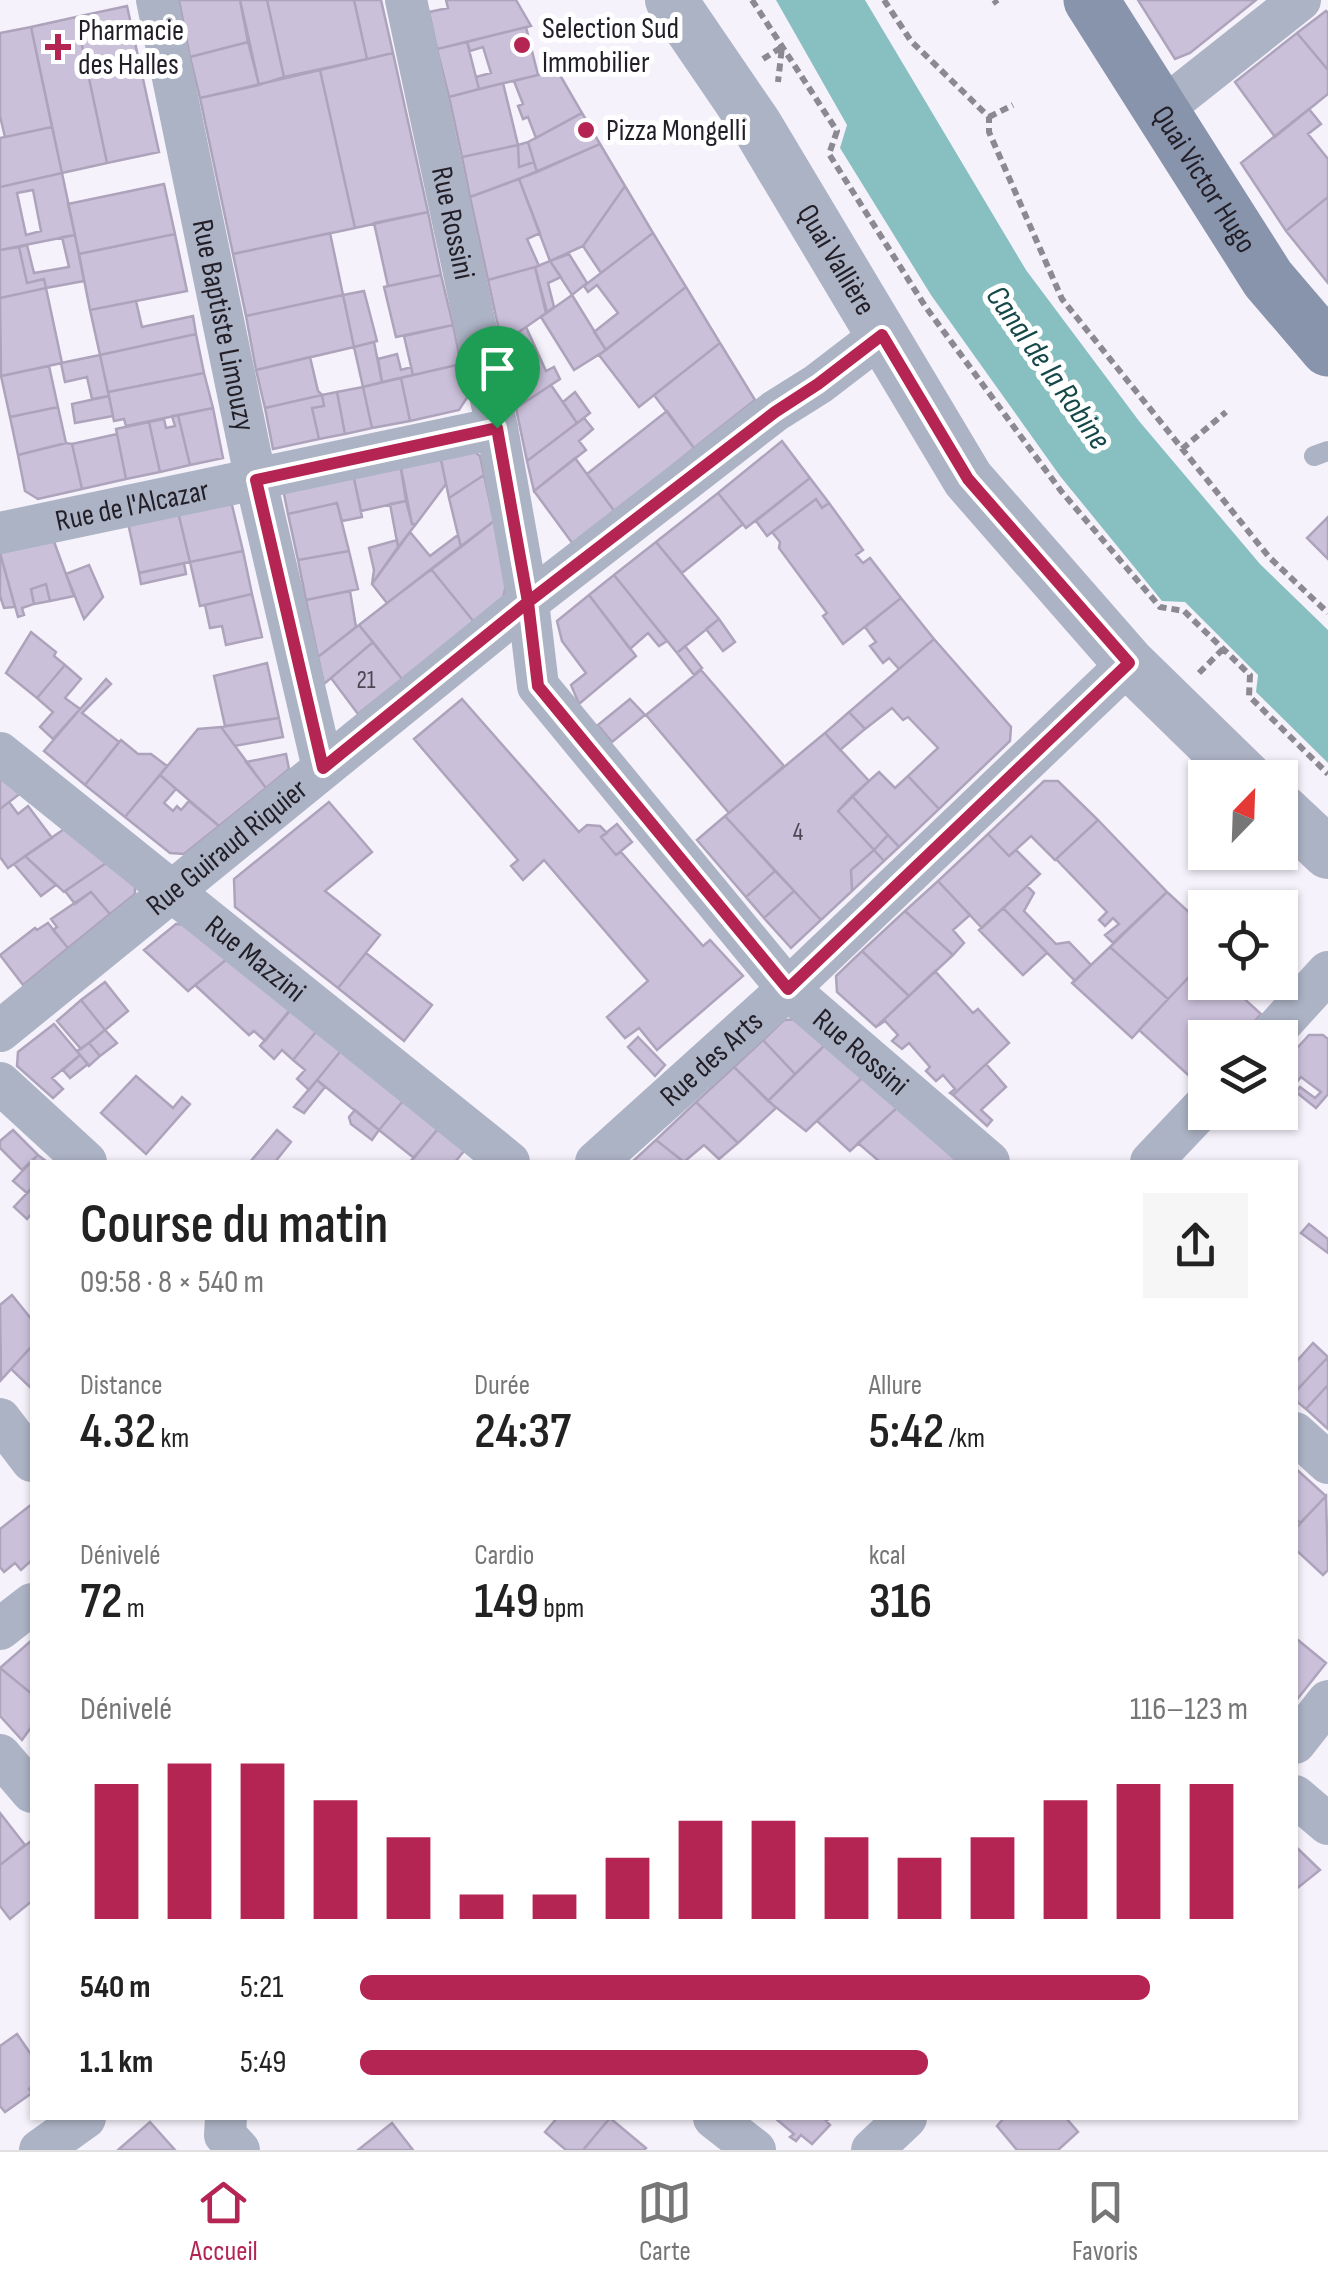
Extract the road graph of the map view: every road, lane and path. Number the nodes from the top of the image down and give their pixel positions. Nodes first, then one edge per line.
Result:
1 (157, 0) edge
2 (406, 0) edge
3 (671, 0) edge
4 (752, 0) edge
5 (884, 0) edge
6 (1091, 0) edge
7 (1300, 0) edge
8 (1013, 106) dead end
9 (1161, 110) junction
10 (988, 117) junction
11 (882, 335) junction
12 (1328, 350) edge
13 (1226, 412) dead end
14 (497, 428) junction
15 (1182, 449) junction
16 (256, 480) junction
17 (2, 522) edge
18 (528, 602) junction
19 (1328, 612) edge
20 (1129, 663) junction
21 (0, 752) edge
22 (1229, 760) edge
23 (323, 768) junction
24 (1328, 774) edge
25 (1298, 825) edge
26 (1328, 853) edge
27 (172, 891) junction
28 (1314, 987) edge
29 (788, 989) junction
30 (1284, 1020) edge
31 (0, 1031) edge
32 (0, 1083) edge
33 (1188, 1123) edge
34 (84, 1160) edge
35 (507, 1160) edge
36 (598, 1160) edge
37 (987, 1160) edge
38 (1153, 1160) edge
39 (0, 1419) edge
40 (1298, 1436) edge
41 (30, 1458) edge
42 (1328, 1463) edge
43 (30, 1606) edge
44 (0, 1630) edge
45 (1328, 1701) edge
46 (1298, 1739) edge
47 (0, 1755) edge
48 (30, 1790) edge
49 (1298, 1799) edge
50 (1328, 1824) edge
51 (82, 2120) edge
52 (226, 2120) edge
53 (717, 2120) edge
54 (904, 2120) edge
55 (40, 2150) edge
56 (239, 2150) edge
57 (756, 2150) edge
58 (872, 2150) edge

1 - 16 street, Rue Baptiste Limouzy
2 - 14 street, Rue Rossini
3 - 11 street, Quai Vallière
4 - 24 path
5 - 10 path
6 - 9 main road, Quai Victor Hugo
7 - 9 street
8 - 10 path
9 - 12 main road, Quai Victor Hugo
10 - 15 path
11 - 18 street, Rue Guiraud Riquier
11 - 20 street, Quai Vallière
13 - 15 path
14 - 16 street, Rue de l'Alcazar
14 - 18 street, Rue Rossini
15 - 19 path
16 - 17 street, Rue de l'Alcazar
16 - 23 street, Rue Baptiste Limouzy
18 - 23 street, Rue Guiraud Riquier
18 - 29 street, Rue Rossini
20 - 22 street, Quai Vallière
20 - 29 street, Rue des Arts
21 - 27 street, Rue Mazzini
23 - 27 street, Rue Guiraud Riquier
25 - 26 street
27 - 31 street, Rue Guiraud Riquier
27 - 35 street, Rue Mazzini
28 - 30 street
29 - 36 street, Rue des Arts
29 - 37 street, Rue Rossini
32 - 34 street
33 - 38 street
39 - 41 street
40 - 42 street
43 - 44 street
45 - 46 street
47 - 48 street
49 - 50 street
51 - 55 street
52 - 56 street
53 - 57 street
54 - 58 street

